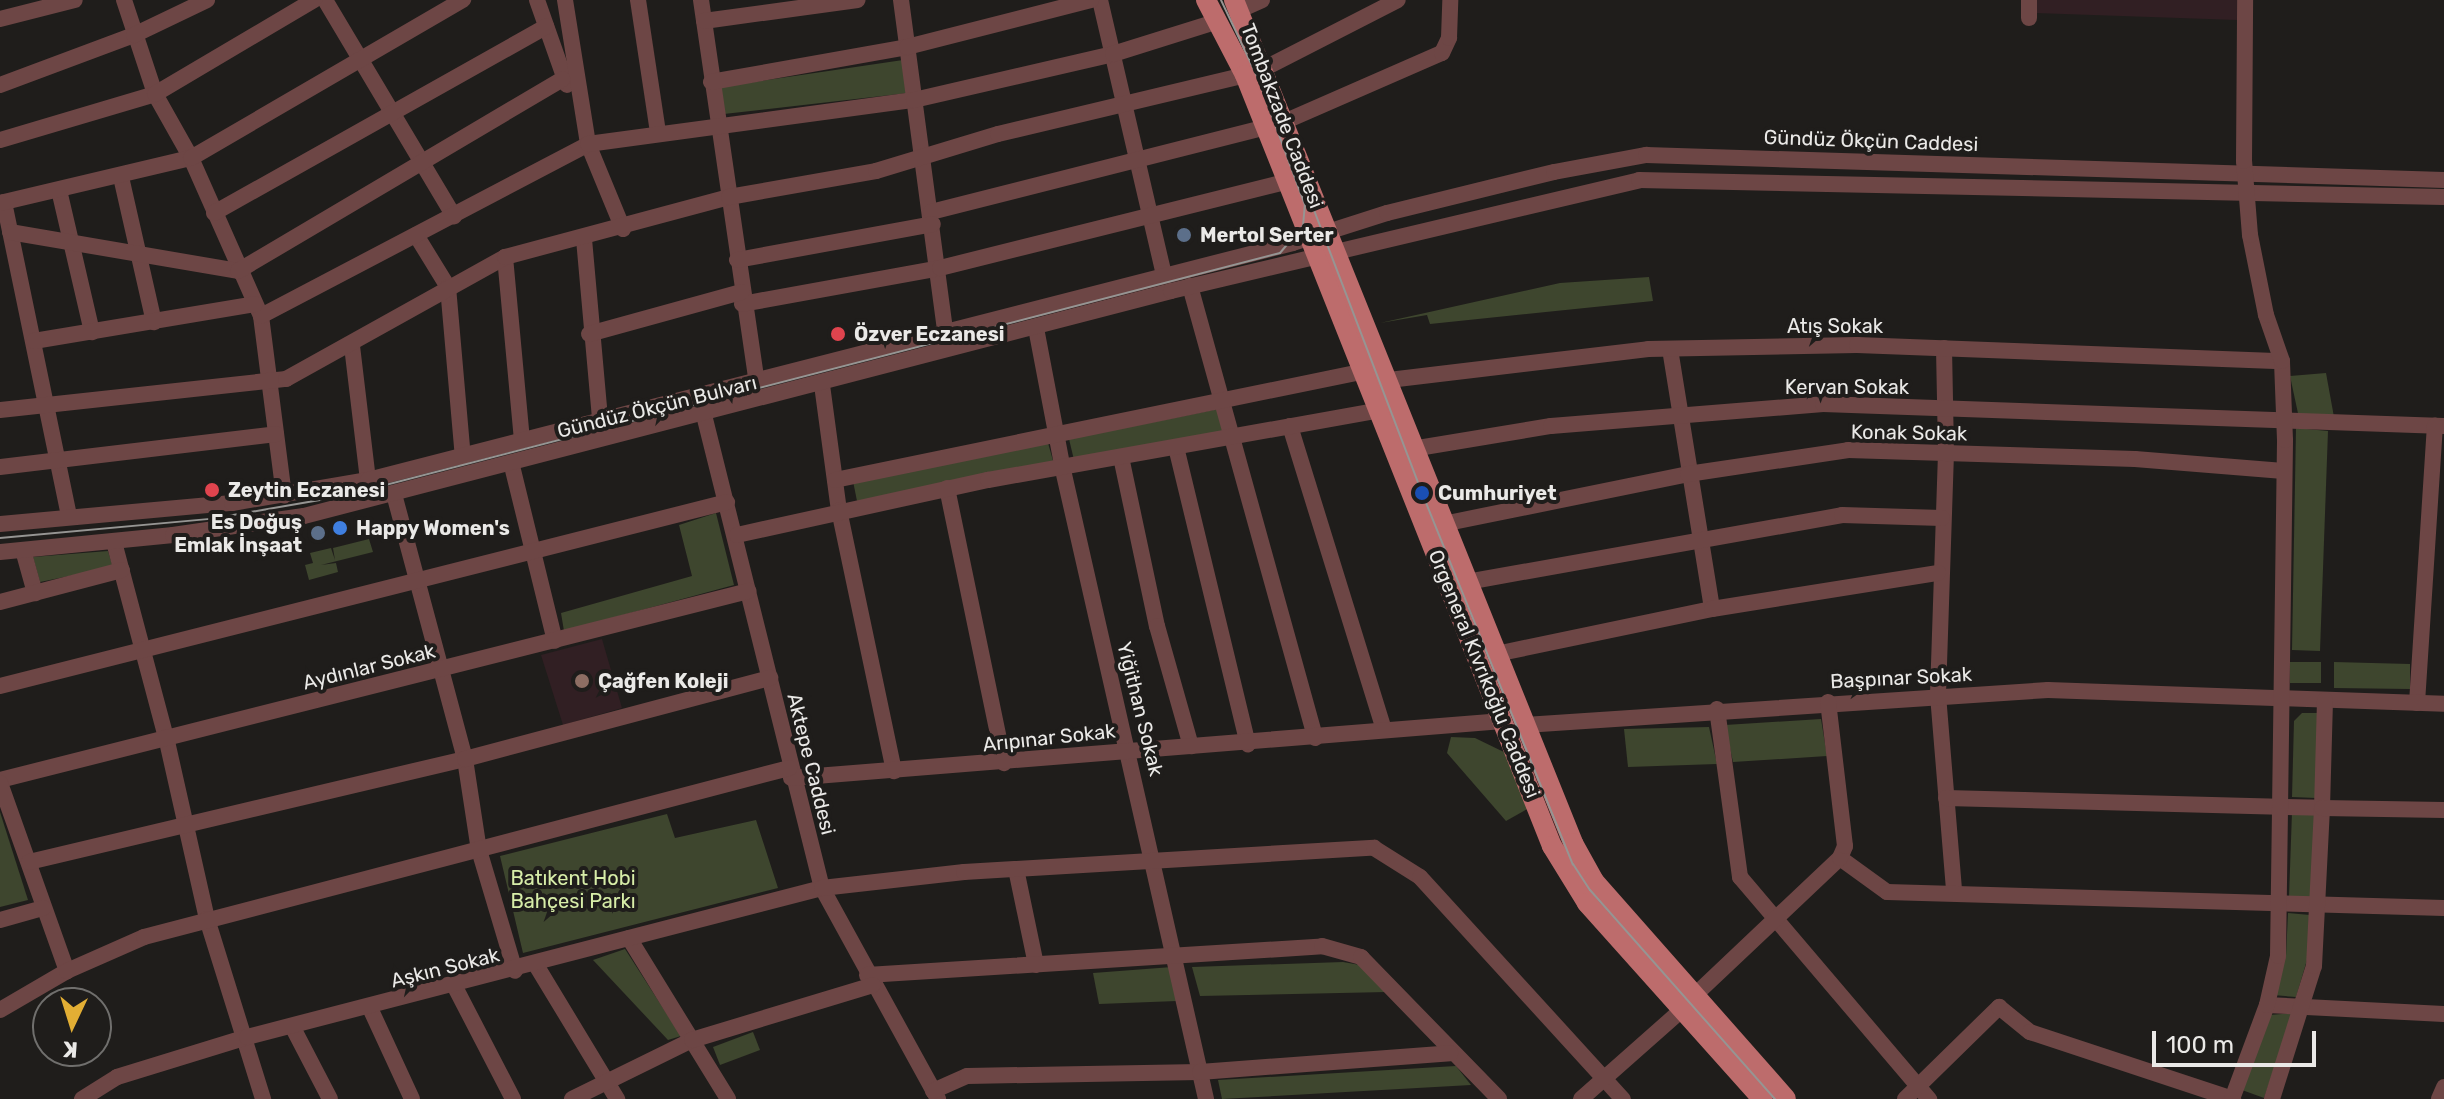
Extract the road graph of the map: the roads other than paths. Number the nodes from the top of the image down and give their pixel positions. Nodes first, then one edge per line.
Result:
1 (75, 0) edge
2 (124, 0) edge
3 (207, 0) edge
4 (314, 0) edge
5 (325, 0) edge
6 (463, 0) edge
7 (537, 0) edge
8 (565, 0) edge
9 (638, 0) edge
10 (701, 0) edge
11 (858, 0) edge
12 (901, 0) edge
13 (1091, 0) edge
14 (1100, 0) edge
15 (1206, 0) edge
16 (1262, 0) edge
17 (1398, 0) edge
18 (1450, 0) edge
19 (2029, 0) edge
20 (2245, 0) edge
21 (1237, 5) edge
22 (1030, 8) edge
23 (2029, 18) dead end
24 (0, 19) edge
25 (704, 21) junction
26 (1218, 21) junction
27 (546, 27) junction
28 (134, 35) junction
29 (907, 47) junction
30 (1113, 54) junction
31 (360, 58) junction
32 (1265, 68) junction
33 (1245, 75) junction
34 (563, 79) junction
35 (711, 82) junction
36 (0, 85) edge
37 (155, 94) junction
38 (914, 100) junction
39 (1124, 103) junction
40 (393, 115) junction
41 (584, 119) junction
42 (1286, 121) junction
43 (719, 126) junction
44 (1263, 128) junction
45 (658, 133) junction
46 (0, 140) edge
47 (588, 144) junction
48 (191, 158) junction
49 (922, 158) junction
50 (423, 160) junction
51 (1138, 162) junction
52 (2245, 173) junction
53 (121, 177) junction
54 (2444, 180) edge
55 (59, 190) junction
56 (1288, 190) junction
57 (2246, 191) junction
58 (729, 197) junction
59 (2444, 197) edge
60 (2, 202) edge
61 (214, 213) junction
62 (454, 216) junction
63 (1150, 216) junction
64 (932, 218) junction
65 (623, 229) junction
66 (10, 232) junction
67 (416, 235) junction
68 (584, 239) junction
69 (1324, 241) junction
70 (71, 243) junction
71 (140, 254) junction
72 (505, 257) junction
73 (1316, 258) junction
74 (737, 260) junction
75 (940, 268) junction
76 (238, 271) junction
77 (1164, 274) junction
78 (1190, 286) junction
79 (448, 287) junction
80 (742, 298) junction
81 (258, 310) junction
82 (154, 322) junction
83 (1036, 328) junction
84 (945, 329) junction
85 (92, 332) junction
86 (589, 334) junction
87 (34, 341) junction
88 (352, 346) junction
89 (1944, 348) junction
90 (1670, 349) junction
91 (2282, 361) junction
92 (1360, 372) junction
93 (756, 377) junction
94 (1389, 380) junction
95 (270, 381) junction
96 (822, 385) junction
97 (1220, 404) junction
98 (47, 405) junction
99 (1946, 408) junction
100 (0, 410) edge
101 (1376, 411) junction
102 (704, 415) junction
103 (1680, 415) junction
104 (600, 418) junction
105 (2285, 419) junction
106 (1290, 426) junction
107 (2439, 426) edge
108 (276, 434) junction
109 (1056, 436) junction
110 (1229, 437) junction
111 (522, 440) junction
112 (1176, 447) junction
113 (1412, 449) junction
114 (1946, 453) junction
115 (463, 457) junction
116 (1121, 457) junction
117 (59, 460) junction
118 (512, 466) junction
119 (0, 467) edge
120 (1063, 470) junction
121 (2284, 471) junction
122 (1688, 474) junction
123 (368, 480) junction
124 (835, 480) junction
125 (947, 488) junction
126 (394, 494) junction
127 (284, 496) junction
128 (727, 502) junction
129 (839, 510) junction
130 (69, 516) junction
131 (1942, 518) junction
132 (0, 524) edge
133 (1443, 524) junction
134 (737, 535) junction
135 (1699, 541) junction
136 (114, 542) junction
137 (23, 550) junction
138 (0, 552) edge
139 (533, 552) junction
140 (122, 570) junction
141 (1938, 573) junction
142 (418, 581) junction
143 (1467, 582) junction
144 (748, 591) junction
145 (35, 593) junction
146 (0, 602) edge
147 (1712, 609) junction
148 (555, 641) junction
149 (142, 650) junction
150 (1496, 654) junction
151 (439, 670) junction
152 (770, 678) junction
153 (0, 686) edge
154 (1938, 695) junction
155 (2281, 698) junction
156 (2325, 700) junction
157 (1828, 702) junction
158 (2417, 703) junction
159 (2444, 704) edge
160 (1717, 709) junction
161 (1503, 721) junction
162 (1525, 725) junction
163 (1384, 730) junction
164 (166, 737) junction
165 (1315, 738) junction
166 (1248, 744) junction
167 (1191, 746) junction
168 (1125, 749) junction
169 (465, 759) junction
170 (1004, 763) junction
171 (894, 771) junction
172 (790, 773) junction
173 (0, 781) edge
174 (1946, 798) junction
175 (2279, 806) junction
176 (2322, 808) junction
177 (2444, 810) edge
178 (185, 822) junction
179 (479, 850) junction
180 (1840, 858) junction
181 (29, 862) junction
182 (1156, 863) junction
183 (1016, 869) junction
184 (822, 888) junction
185 (1954, 891) junction
186 (2279, 904) junction
187 (2318, 904) junction
188 (43, 908) junction
189 (2444, 908) edge
190 (207, 919) junction
191 (0, 920) edge
192 (1773, 921) junction
193 (629, 938) junction
194 (1176, 954) junction
195 (536, 965) junction
196 (1036, 965) junction
197 (67, 971) junction
198 (515, 971) junction
199 (870, 980) junction
200 (455, 987) junction
201 (1689, 1002) junction
202 (2267, 1005) junction
203 (2305, 1007) junction
204 (370, 1008) junction
205 (0, 1010) edge
206 (2444, 1014) edge
207 (292, 1026) junction
208 (247, 1037) junction
209 (692, 1040) junction
210 (1450, 1053) junction
211 (1200, 1072) junction
212 (1606, 1078) junction
213 (607, 1083) junction
214 (1917, 1086) junction
215 (2444, 1087) edge
216 (936, 1095) edge
217 (82, 1099) edge
218 (263, 1099) edge
219 (330, 1099) edge
220 (412, 1099) edge
221 (512, 1099) edge
222 (572, 1099) edge
223 (617, 1099) edge
224 (728, 1099) edge
225 (1206, 1099) edge
226 (1499, 1099) edge
227 (1581, 1099) edge
228 (1623, 1099) edge
229 (1762, 1099) edge
230 (1786, 1099) edge
231 (1905, 1099) edge
232 (1929, 1099) edge
233 (2232, 1099) edge
234 (2272, 1099) edge
235 (2439, 1099) edge

1 - 24 street
2 - 28 street
3 - 28 street
4 - 37 street
5 - 31 street
6 - 31 street
7 - 27 street
8 - 41 street
9 - 45 street
10 - 25 street
11 - 25 street
12 - 29 street
13 - 22 street
14 - 30 street
15 - 26 main road, Tombakzade Caddesi
16 - 21 street
17 - 32 street
18 - 42 street
19 - 23 street
20 - 52 street
21 - 32 main road, Tombakzade Caddesi
22 - 29 street
25 - 35 street
26 - 30 street
26 - 33 main road, Tombakzade Caddesi
27 - 34 street
27 - 40 street
28 - 36 street
28 - 37 street
29 - 35 street
29 - 38 street
30 - 38 street
30 - 39 street
31 - 40 street
31 - 48 street
32 - 42 main road, Tombakzade Caddesi
33 - 39 street
33 - 44 main road, Tombakzade Caddesi
34 - 41 street
34 - 50 street
35 - 43 street
37 - 46 street
37 - 48 street
38 - 43 street
38 - 49 street
39 - 49 street
39 - 51 street
40 - 50 street
40 - 61 street
41 - 47 street
42 - 69 main road, Tombakzade Caddesi
43 - 45 street
43 - 58 street
44 - 51 street
44 - 56 main road, Tombakzade Caddesi
45 - 47 street
47 - 62 street
47 - 65 street
48 - 53 street
48 - 61 street
49 - 58 street
49 - 64 street
50 - 62 street
50 - 76 street
51 - 63 street
51 - 64 street
52 - 54 street, Gündüz Ökçün Caddesi
52 - 57 street
52 - 69 street, Gündüz Ökçün Caddesi
53 - 55 street
53 - 71 street
55 - 60 street
55 - 70 street
56 - 63 street
56 - 69 main road, Orgeneral Kıvrıkoğlu Caddesi
57 - 59 street, Gündüz Ökçün Caddesi
57 - 69 street, Gündüz Ökçün Caddesi
57 - 91 street
58 - 65 street
58 - 74 street
60 - 66 street
61 - 76 street
62 - 67 street
63 - 75 street
63 - 77 street
64 - 74 street
64 - 75 street
65 - 68 street
66 - 70 street
66 - 87 street
67 - 79 street
67 - 81 street
68 - 72 street
68 - 86 street
69 - 73 main road, Orgeneral Kıvrıkoğlu Caddesi
69 - 77 street, Gündüz Ökçün Bulvarı
69 - 94 main road
70 - 71 street
70 - 85 street
71 - 76 street
71 - 82 street
72 - 79 street
72 - 111 street
73 - 78 street, Gündüz Ökçün Bulvarı
73 - 92 main road, Orgeneral Kıvrıkoğlu Caddesi
74 - 80 street
75 - 80 street
75 - 84 street
76 - 81 street
77 - 84 street, Gündüz Ökçün Bulvarı
78 - 83 street, Gündüz Ökçün Bulvarı
78 - 97 street
79 - 88 street
79 - 115 street
80 - 86 street
80 - 93 street
81 - 82 street
81 - 95 street
82 - 85 street
83 - 96 street, Gündüz Ökçün Bulvarı
83 - 109 street, Yiğithan Sokak
84 - 93 street, Gündüz Ökçün Bulvarı
85 - 87 street
86 - 104 street
87 - 98 street
88 - 95 street
88 - 123 street
89 - 90 street, Atış Sokak
89 - 91 street, Atış Sokak
89 - 99 street
90 - 94 street, Atış Sokak
90 - 103 street
91 - 105 street
92 - 97 street
92 - 101 main road, Orgeneral Kıvrıkoğlu Caddesi
93 - 104 street, Gündüz Ökçün Bulvarı
94 - 113 main road
95 - 98 street
95 - 108 street
96 - 102 street, Gündüz Ökçün Bulvarı
96 - 124 street
97 - 109 street
97 - 110 street
98 - 100 street
98 - 117 street
99 - 103 street, Kervan Sokak
99 - 105 street, Kervan Sokak
99 - 114 street
101 - 106 street
101 - 161 main road, Orgeneral Kıvrıkoğlu Caddesi
102 - 118 street, Gündüz Ökçün Bulvarı
102 - 128 street, Aktepe Caddesi
103 - 113 street, Kervan Sokak
103 - 122 street
104 - 111 street, Gündüz Ökçün Bulvarı
105 - 107 street, Kervan Sokak
105 - 121 street
106 - 110 street
106 - 163 street
107 - 158 street
108 - 117 street
108 - 127 street
109 - 120 street, Yiğithan Sokak
109 - 124 street
110 - 112 street
110 - 165 street
111 - 115 street, Gündüz Ökçün Bulvarı
112 - 116 street
112 - 166 street
113 - 133 main road
114 - 121 street, Konak Sokak
114 - 122 street, Konak Sokak
114 - 131 street
115 - 123 street, Gündüz Ökçün Bulvarı
116 - 120 street
116 - 167 street
117 - 119 street
117 - 130 street
118 - 126 street, Gündüz Ökçün Bulvarı
118 - 139 street
120 - 125 street
120 - 168 street, Yiğithan Sokak
121 - 155 street
122 - 133 street, Konak Sokak
122 - 135 street
123 - 127 street, Gündüz Ökçün Bulvarı
124 - 129 street
125 - 129 street
125 - 170 street
126 - 136 street, Gündüz Ökçün Bulvarı
126 - 142 street
127 - 130 street, Gündüz Ökçün Bulvarı
128 - 134 street, Aktepe Caddesi
128 - 139 street
129 - 134 street
129 - 171 street
130 - 132 street, Gündüz Ökçün Bulvarı
131 - 135 street
131 - 141 street
133 - 143 main road
134 - 144 street, Aktepe Caddesi
135 - 143 street
135 - 147 street
136 - 137 street, Gündüz Ökçün Bulvarı
136 - 140 street
137 - 138 street, Gündüz Ökçün Bulvarı
137 - 145 street
139 - 142 street
139 - 148 street
140 - 145 street
140 - 149 street
141 - 147 street
141 - 154 street
142 - 149 street
142 - 151 street
143 - 150 main road
144 - 148 street, Aydınlar Sokak
144 - 152 street, Aktepe Caddesi
145 - 146 street
147 - 150 street
148 - 151 street, Aydınlar Sokak
149 - 153 street
149 - 164 street
150 - 162 main road
151 - 164 street, Aydınlar Sokak
151 - 169 street
152 - 169 street
152 - 172 street, Aktepe Caddesi
154 - 155 street, Başpınar Sokak
154 - 157 street, Başpınar Sokak
154 - 174 street
155 - 156 street, Başpınar Sokak
155 - 175 street
156 - 158 street, Başpınar Sokak
156 - 176 street
157 - 160 street, Başpınar Sokak
157 - 180 street
158 - 159 street, Başpınar Sokak
160 - 162 street, Başpınar Sokak
160 - 192 street
161 - 163 street, Arıpınar Sokak
161 - 201 main road, Orgeneral Kıvrıkoğlu Caddesi
162 - 201 main road
163 - 165 street, Arıpınar Sokak
164 - 173 street, Aydınlar Sokak
164 - 178 street
165 - 166 street, Arıpınar Sokak
166 - 167 street, Arıpınar Sokak
167 - 168 street, Arıpınar Sokak
168 - 170 street, Arıpınar Sokak
168 - 182 street, Yiğithan Sokak
169 - 178 street
169 - 179 street
170 - 171 street, Arıpınar Sokak
171 - 172 street, Arıpınar Sokak
172 - 179 street, Arıpınar Sokak
172 - 184 street, Aktepe Caddesi
173 - 181 street
174 - 175 street
174 - 185 street
175 - 176 street
175 - 186 street
176 - 177 street
176 - 187 street
178 - 181 street
178 - 190 street
179 - 190 street, Arıpınar Sokak
179 - 198 street
180 - 185 street
180 - 192 street
181 - 188 street
182 - 183 street, Aşkın Sokak
182 - 194 street, Yiğithan Sokak
182 - 212 street, Aşkın Sokak
183 - 184 street, Aşkın Sokak
183 - 196 street
184 - 193 street, Aşkın Sokak
184 - 199 street, Aktepe Caddesi
185 - 186 street
186 - 187 street
186 - 202 street
187 - 189 street
187 - 203 street
188 - 191 street
188 - 197 street
190 - 197 street, Arıpınar Sokak
190 - 208 street
192 - 201 street
192 - 214 street
193 - 195 street, Aşkın Sokak
193 - 209 street
194 - 196 street
194 - 210 street
194 - 211 street, Yiğithan Sokak
195 - 198 street, Aşkın Sokak
195 - 213 street
196 - 199 street
197 - 205 street, Arıpınar Sokak
198 - 200 street, Aşkın Sokak
199 - 209 street
199 - 216 street, Aktepe Caddesi
200 - 204 street, Aşkın Sokak
200 - 221 street
201 - 212 street
201 - 229 main road, Orgeneral Kıvrıkoğlu Caddesi
201 - 230 main road
202 - 203 street
202 - 233 street
203 - 206 street
203 - 234 street
204 - 207 street, Aşkın Sokak
204 - 220 street
207 - 208 street, Aşkın Sokak
207 - 219 street
208 - 217 street, Aşkın Sokak
208 - 218 street
209 - 213 street
209 - 224 street
210 - 211 street
210 - 226 street
211 - 216 street
211 - 225 street, Yiğithan Sokak
212 - 227 street
212 - 228 street, Aşkın Sokak
213 - 222 street
213 - 223 street
214 - 231 street
214 - 232 street
214 - 233 street
215 - 235 street

